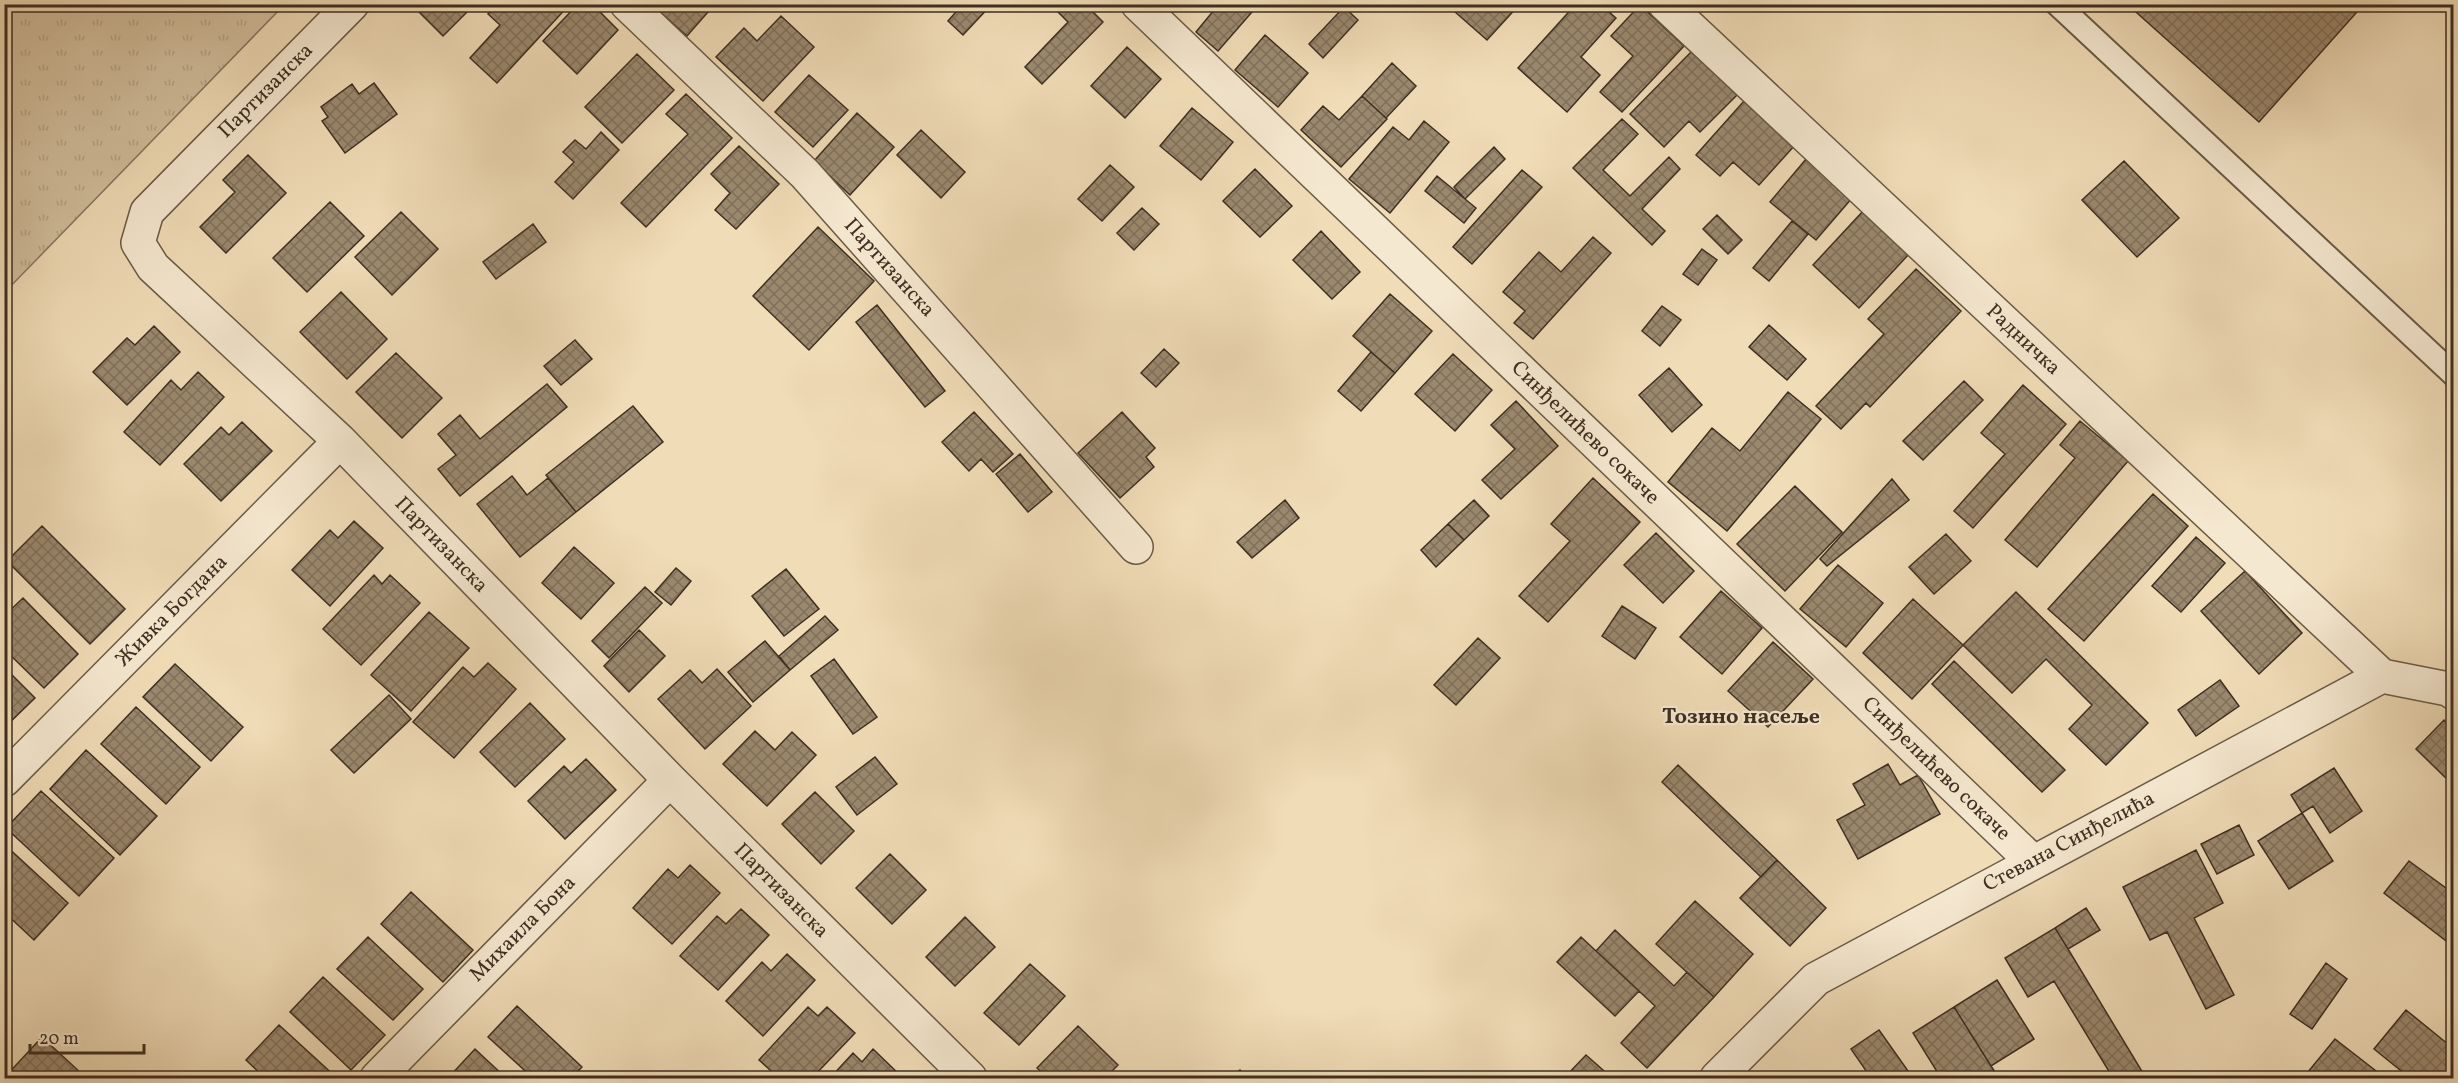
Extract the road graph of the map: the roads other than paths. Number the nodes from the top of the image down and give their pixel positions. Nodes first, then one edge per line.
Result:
1 (352, 4) edge
2 (627, 4) edge
3 (1138, 4) edge
4 (1665, 4) edge
5 (2057, 4) edge
6 (2454, 375) edge
7 (340, 441) junction
8 (1136, 547) dead end
9 (2382, 676) junction
10 (2454, 693) edge
11 (4, 780) edge
12 (670, 780) junction
13 (2032, 862) junction
14 (377, 1078) edge
15 (970, 1078) edge
16 (1716, 1078) edge

1 - 7 street, Партизанска
2 - 8 street, Партизанска
3 - 13 street, Синђелићево сокаче
4 - 9 street, Радничка
5 - 6 lane
7 - 11 street, Живка Богдана
7 - 12 street, Партизанска
9 - 10 street
9 - 13 street, Стевана Синђелића
12 - 14 street, Михаила Бона
12 - 15 street, Партизанска
13 - 16 street, Стевана Синђелића

